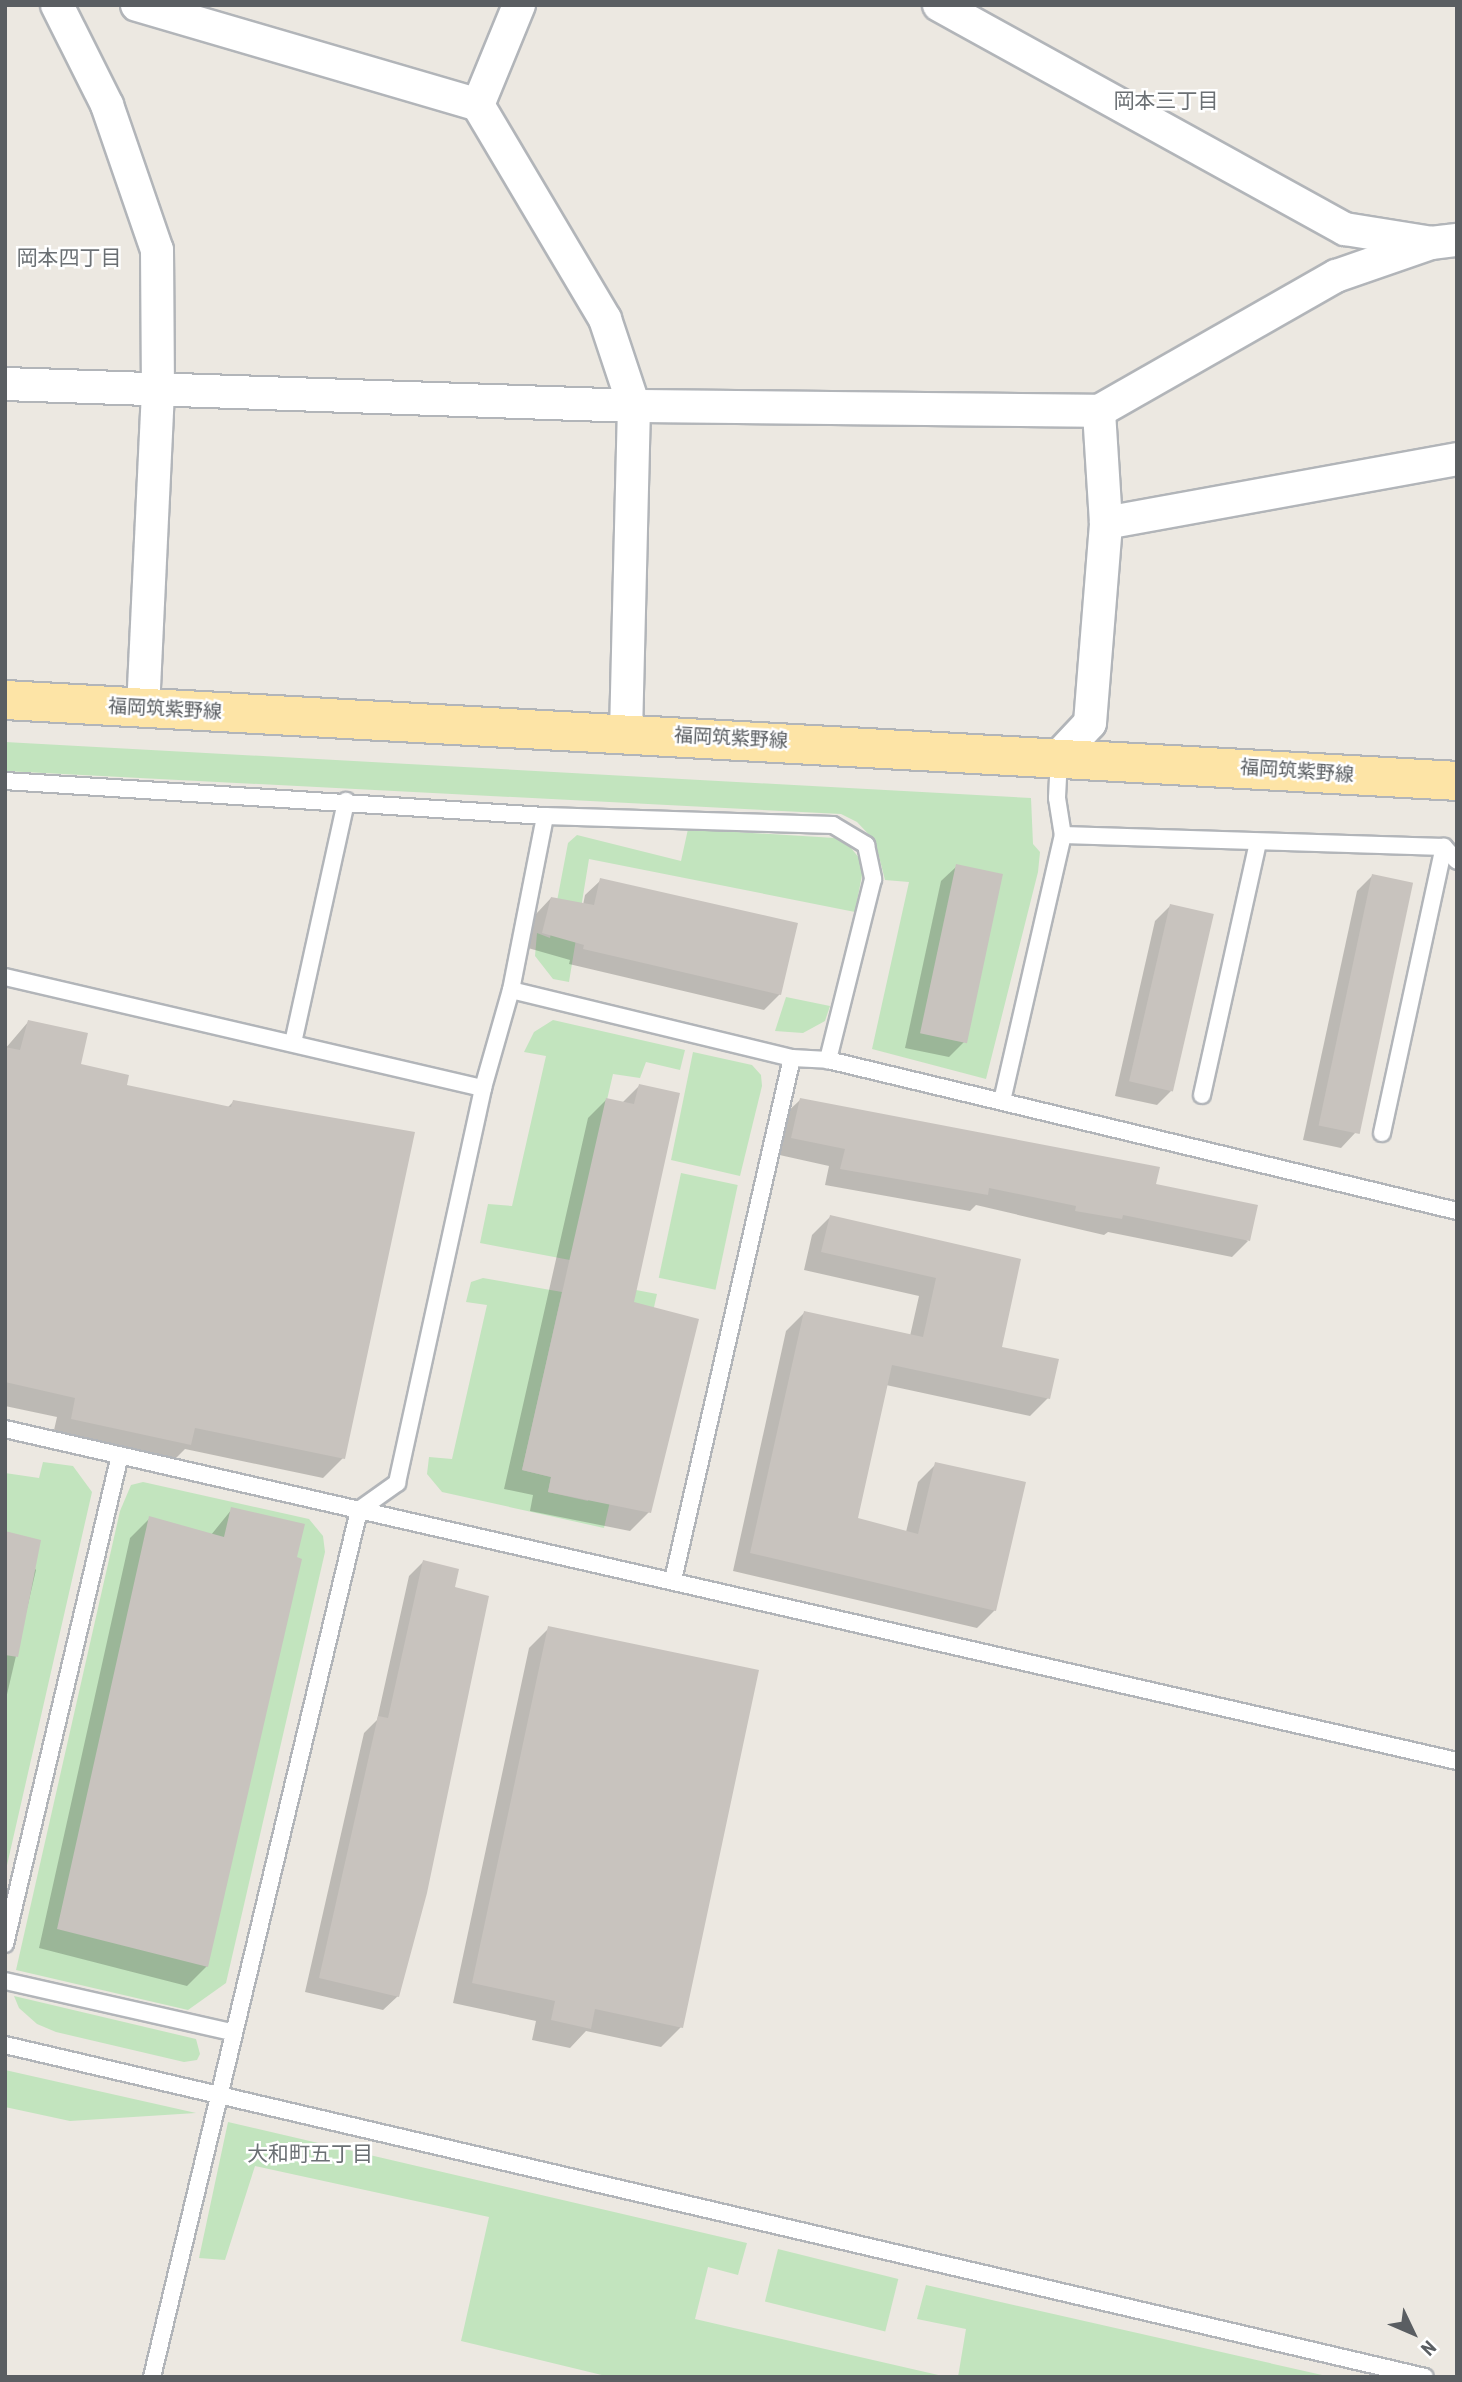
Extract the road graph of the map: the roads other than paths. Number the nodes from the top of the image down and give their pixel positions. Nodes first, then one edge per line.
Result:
1 (57, 5) edge
2 (137, 5) edge
3 (519, 5) edge
4 (939, 5) edge
5 (478, 105) junction
6 (1444, 241) edge
7 (5, 384) edge
8 (158, 391) junction
9 (634, 406) junction
10 (1099, 411) junction
11 (1457, 459) edge
12 (1106, 523) junction
13 (5, 700) edge
14 (143, 708) junction
15 (626, 733) junction
16 (1059, 756) junction
17 (5, 781) edge
18 (1457, 781) edge
19 (346, 801) junction
20 (545, 816) junction
21 (1063, 835) junction
22 (1258, 842) junction
23 (1444, 847) junction
24 (1457, 861) edge
25 (5, 976) edge
26 (511, 990) junction
27 (293, 1043) junction
28 (792, 1058) junction
29 (828, 1060) junction
30 (483, 1088) junction
31 (1202, 1095) dead end
32 (1002, 1101) junction
33 (1382, 1133) dead end
34 (1457, 1211) edge
35 (5, 1429) edge
36 (120, 1455) junction
37 (359, 1510) junction
38 (673, 1580) junction
39 (1457, 1761) edge
40 (5, 1944) edge
41 (5, 1981) edge
42 (232, 2032) junction
43 (5, 2045) edge
44 (217, 2094) junction
45 (152, 2377) edge
46 (1425, 2377) edge

1 - 8 street
2 - 5 street
3 - 5 street
4 - 6 street
5 - 9 street
6 - 10 street
7 - 8 street
8 - 9 street
8 - 14 street
9 - 10 street
9 - 15 street
10 - 12 street
11 - 12 street
12 - 16 street
13 - 14 main road, 福岡筑紫野線
14 - 15 main road, 福岡筑紫野線
15 - 16 main road, 福岡筑紫野線
16 - 18 main road, 福岡筑紫野線
16 - 21 lane
17 - 19 lane
19 - 20 lane
19 - 27 lane
20 - 26 lane
20 - 29 lane
21 - 22 lane
21 - 32 lane
22 - 23 lane
22 - 31 lane
23 - 24 lane
23 - 33 lane
25 - 27 lane
26 - 28 lane
26 - 30 lane
27 - 30 lane
28 - 29 lane
28 - 38 lane
29 - 32 lane
30 - 37 lane
32 - 34 lane
35 - 36 lane
36 - 37 lane
36 - 40 lane
37 - 38 lane
37 - 42 lane
38 - 39 lane
41 - 42 lane
42 - 44 lane
43 - 44 lane
44 - 45 lane
44 - 46 lane

